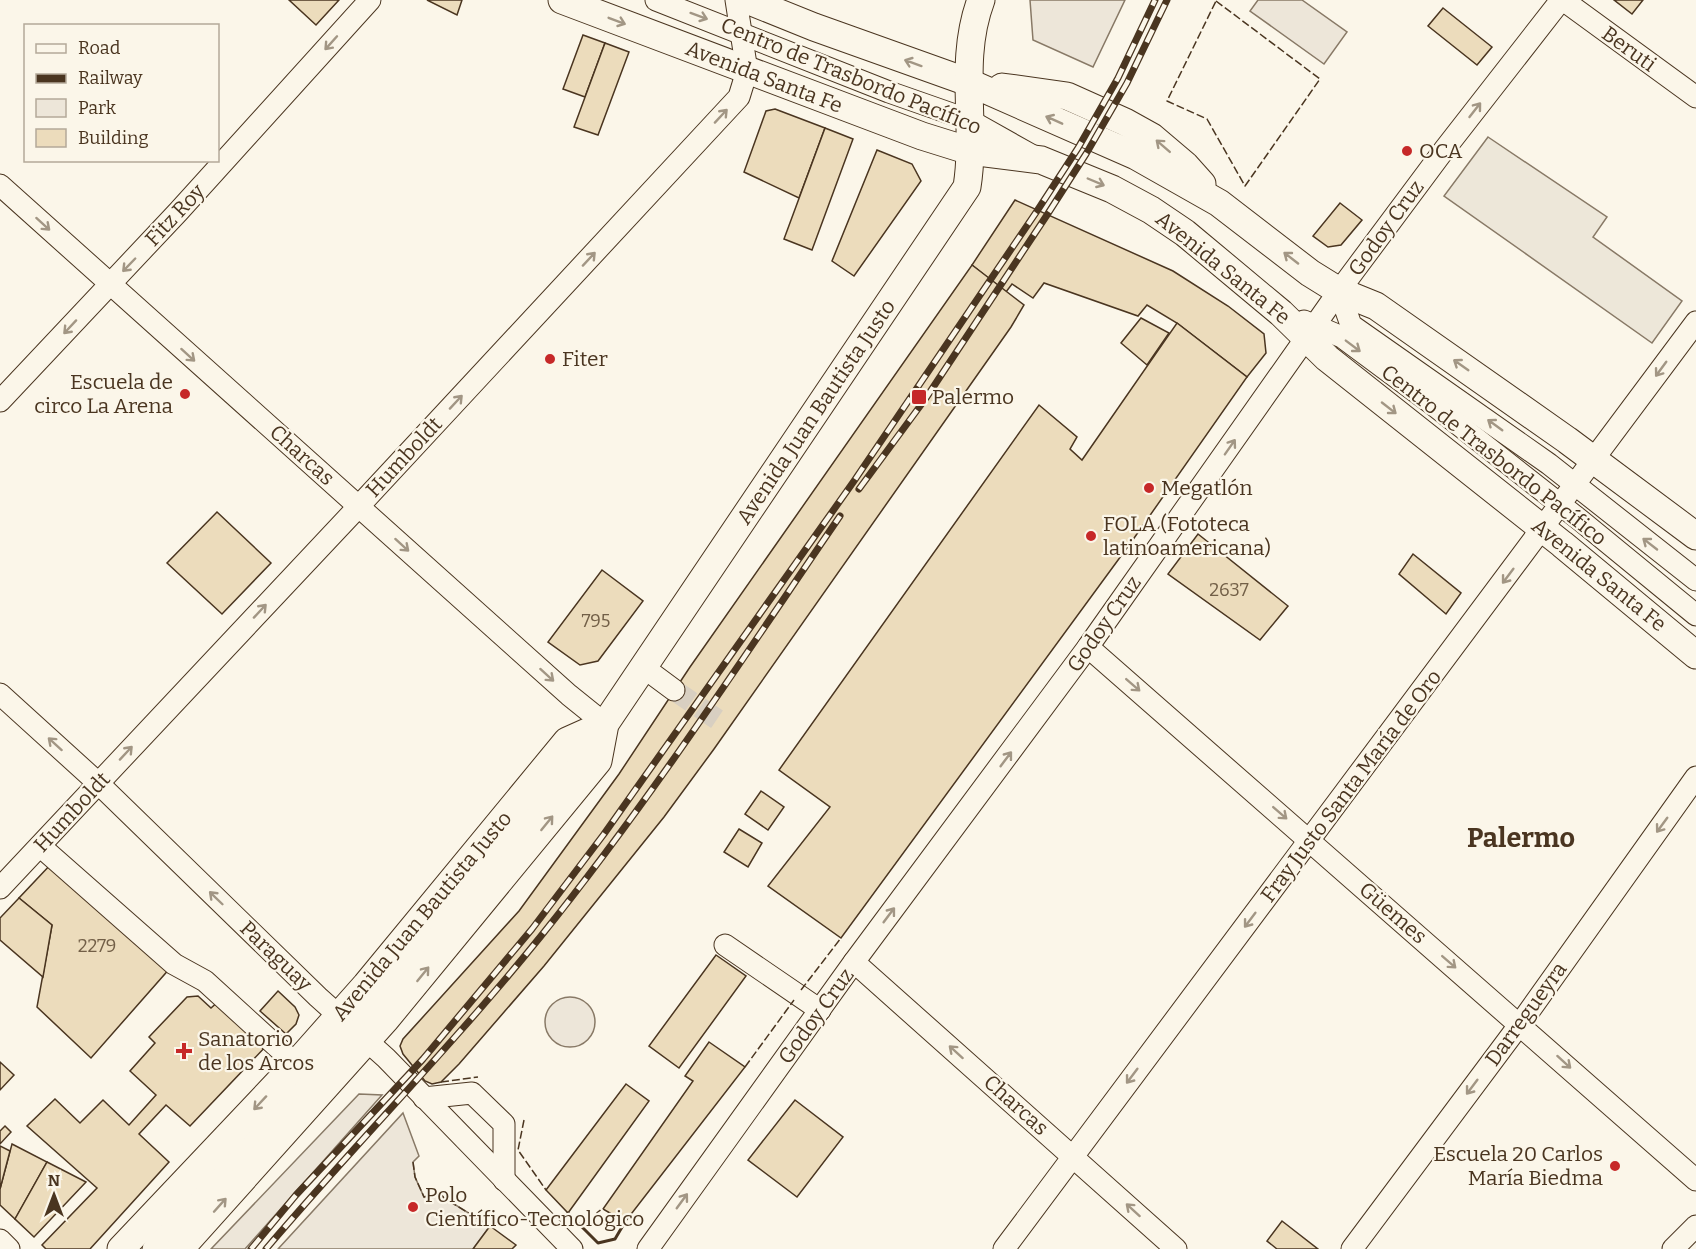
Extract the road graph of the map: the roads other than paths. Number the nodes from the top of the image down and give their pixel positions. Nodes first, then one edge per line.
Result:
1 (370, 0) edge
2 (562, 0) edge
3 (656, 0) edge
4 (735, 0) edge
5 (747, 0) edge
6 (981, 0) edge
7 (1562, 0) edge
8 (741, 35) junction
9 (747, 71) junction
10 (968, 82) junction
11 (1696, 97) edge
12 (969, 120) junction
13 (970, 151) junction
14 (1041, 160) junction
15 (0, 185) edge
16 (110, 285) junction
17 (1339, 291) junction
18 (1696, 322) edge
19 (1311, 332) junction
20 (0, 401) edge
21 (1594, 459) junction
22 (1575, 485) junction
23 (1561, 505) junction
24 (359, 506) junction
25 (1543, 529) junction
26 (1696, 536) edge
27 (1696, 580) edge
28 (1696, 615) edge
29 (1088, 647) junction
30 (1696, 655) edge
31 (644, 668) junction
32 (674, 690) tunnel mouth
33 (0, 694) edge
34 (605, 724) junction
35 (1696, 777) edge
36 (98, 783) junction
37 (1310, 840) junction
38 (40, 846) junction
39 (0, 888) edge
40 (725, 945) dead end
41 (854, 962) junction
42 (820, 1010) junction
43 (1520, 1024) junction
44 (353, 1029) junction
45 (296, 1064) junction
46 (424, 1098) junction
47 (1072, 1155) junction
48 (504, 1180) junction
49 (1696, 1180) edge
50 (1696, 1226) edge
51 (0, 1240) edge
52 (9, 1249) edge
53 (121, 1249) edge
54 (153, 1249) edge
55 (180, 1249) edge
56 (572, 1249) edge
57 (648, 1249) edge
58 (1004, 1249) edge
59 (1176, 1249) edge
60 (1352, 1249) edge
61 (1673, 1249) edge

1 -> 16 street, Fitz Roy
2 -> 9 main road, Avenida Santa Fe
3 -> 8 street, Centro de Trasbordo Pacífico
4 - 8 street, Humboldt
10 -> 5 main road
6 - 10 main road, Avenida Juan Bautista Justo
7 - 11 street, Beruti
17 -> 7 street, Godoy Cruz
8 - 9 street, Humboldt
8 - 12 street, Centro de Trasbordo Pacífico
9 - 13 main road, Avenida Santa Fe
24 -> 9 street, Humboldt
10 - 12 main road, Avenida Juan Bautista Justo
17 -> 10 main road
12 - 13 main road, Avenida Juan Bautista Justo
12 - 14 street, Centro de Trasbordo Pacífico
13 - 14 main road, Avenida Santa Fe
13 - 31 main road, Avenida Juan Bautista Justo
14 -> 19 main road, Avenida Santa Fe
15 -> 16 street, Charcas
16 -> 20 street, Fitz Roy
16 -> 24 street, Charcas
17 - 19 street, Godoy Cruz
21 -> 17 main road
22 -> 17 street, Centro de Trasbordo Pacífico
18 -> 21 street, Fray Justo Santa María de Oro
19 -> 23 street, Centro de Trasbordo Pacífico
19 -> 25 main road, Avenida Santa Fe
29 -> 19 street, Godoy Cruz
21 - 22 street, Fray Justo Santa María de Oro
21 - 26 main road
22 - 23 street, Fray Justo Santa María de Oro
27 -> 22 street, Centro de Trasbordo Pacífico
23 - 25 street, Fray Justo Santa María de Oro
23 - 28 street, Centro de Trasbordo Pacífico
24 -> 34 street, Charcas
36 -> 24 street, Humboldt
25 - 30 main road, Avenida Santa Fe
25 -> 37 street, Fray Justo Santa María de Oro
29 -> 37 street, Güemes
41 -> 29 street, Godoy Cruz
31 - 32 street
31 - 34 main road, Avenida Juan Bautista Justo
36 -> 33 street, Paraguay
34 - 44 main road, Avenida Juan Bautista Justo
34 - 44 main road, Avenida Juan Bautista Justo
35 -> 43 street, Darregueyra
36 - 38 street, Humboldt
44 -> 36 street, Paraguay
37 -> 43 street, Güemes
37 -> 47 street, Fray Justo Santa María de Oro
38 - 39 street, Humboldt
38 - 45 street
40 - 42 street
41 - 42 street, Godoy Cruz
47 -> 41 street, Charcas
57 -> 42 street, Godoy Cruz
43 -> 49 street, Güemes
43 -> 60 street, Darregueyra
44 - 45 main road, Avenida Juan Bautista Justo
44 - 46 street, Paraguay
44 - 54 street
55 -> 44 main road, Avenida Juan Bautista Justo
45 -> 53 main road, Avenida Juan Bautista Justo
46 - 48 street, Paraguay
46 - 48 street
47 - 58 street, Fray Justo Santa María de Oro
59 -> 47 street, Charcas
48 - 56 street, Paraguay
50 - 61 street
51 - 52 street

